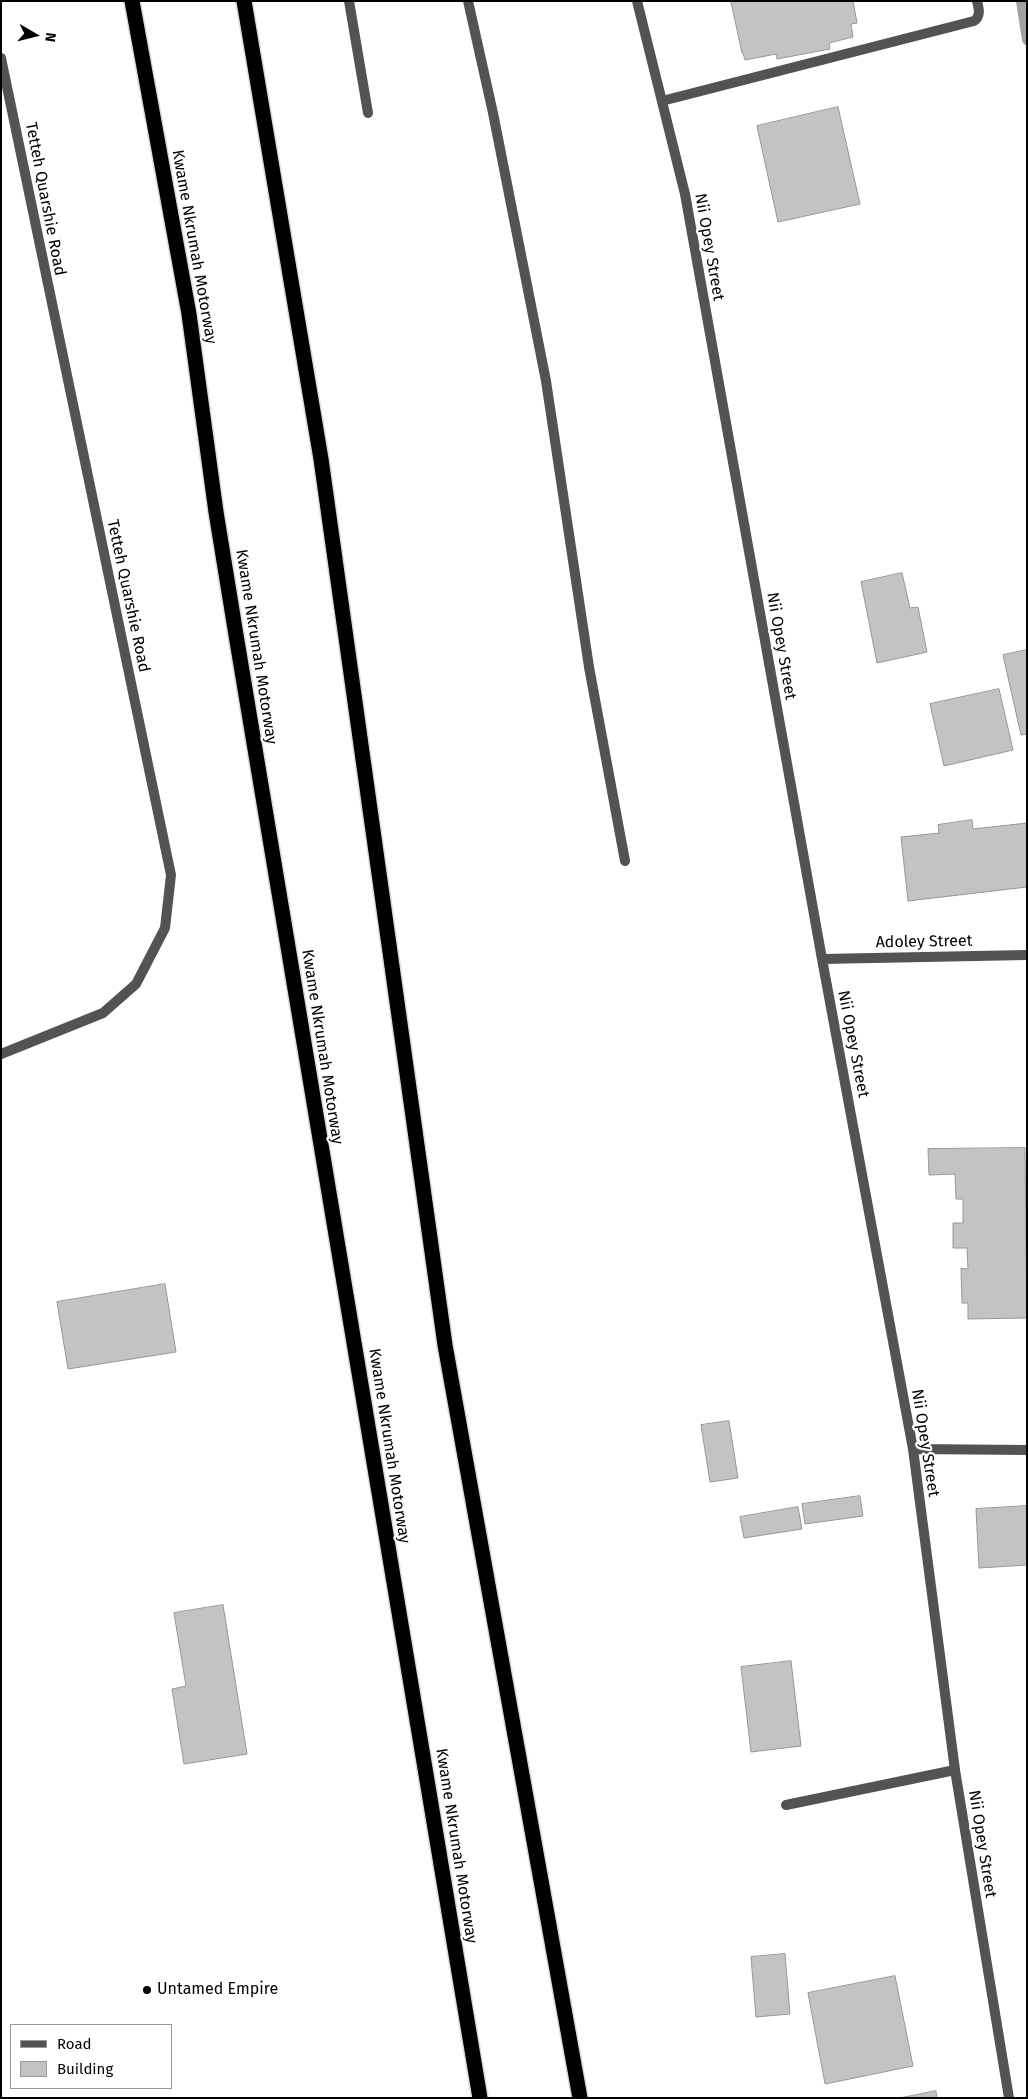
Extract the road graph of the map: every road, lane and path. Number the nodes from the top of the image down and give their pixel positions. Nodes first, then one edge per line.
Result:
1 (132, 1) edge
2 (244, 1) edge
3 (349, 1) edge
4 (468, 1) edge
5 (637, 1) edge
6 (977, 1) edge
7 (1, 58) edge
8 (662, 101) junction
9 (368, 113) dead end
10 (625, 861) dead end
11 (1027, 955) edge
12 (822, 959) junction
13 (1, 1054) edge
14 (913, 1449) junction
15 (1027, 1450) edge
16 (955, 1770) junction
17 (786, 1806) dead end
18 (480, 2098) edge
19 (580, 2098) edge
20 (1009, 2098) edge

1 - 18 highway, Kwame Nkrumah Motorway
2 - 19 highway
3 - 9 street
4 - 10 street
5 - 8 street, Nii Opey Street
6 - 8 street
7 - 13 street, Tetteh Quarshie Road
8 - 12 street, Nii Opey Street
11 - 12 street, Adoley Street
12 - 14 street, Nii Opey Street
14 - 15 street
14 - 16 street, Nii Opey Street
16 - 17 street
16 - 20 street, Nii Opey Street

